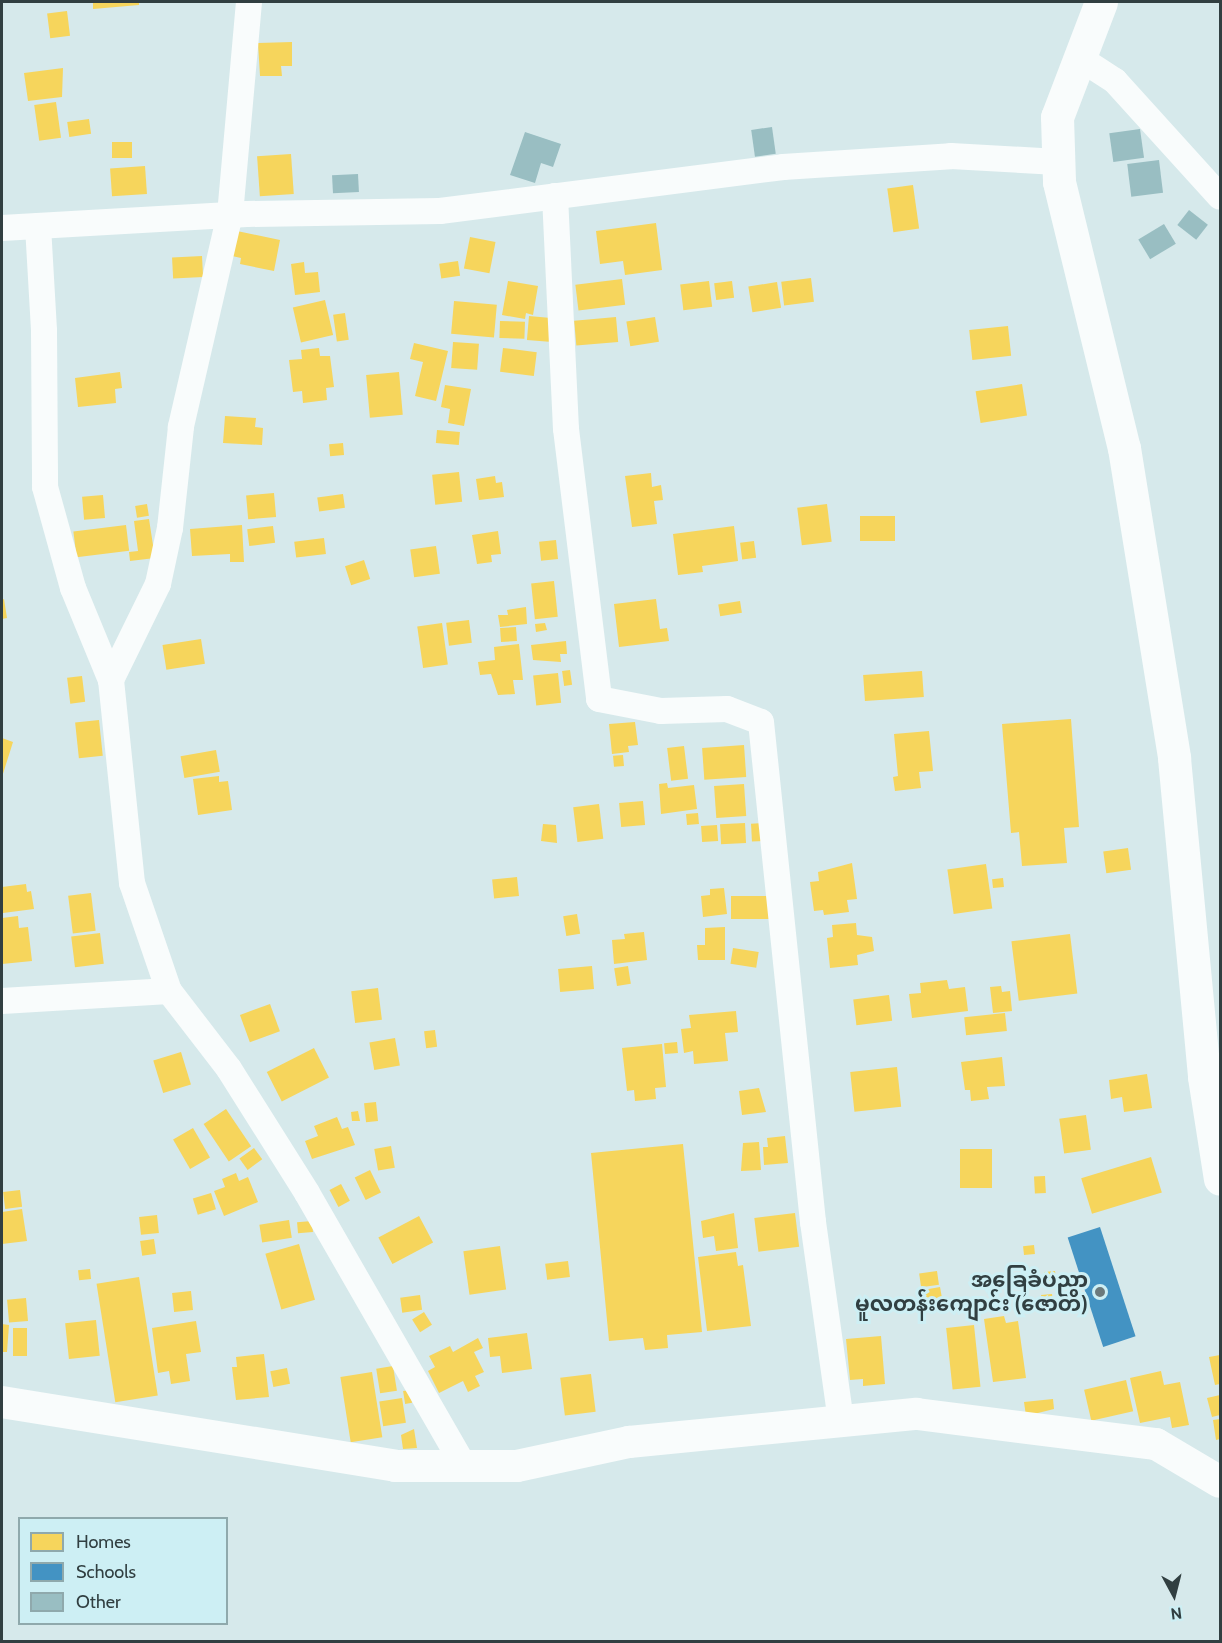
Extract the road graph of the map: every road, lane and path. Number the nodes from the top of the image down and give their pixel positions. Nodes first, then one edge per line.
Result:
1 (249, 2) edge
2 (1101, 2) edge
3 (1078, 57) junction
4 (1058, 162) junction
5 (555, 196) junction
6 (1221, 196) edge
7 (230, 214) junction
8 (38, 226) junction
9 (2, 228) edge
10 (111, 680) junction
11 (169, 992) junction
12 (2, 1001) edge
13 (1221, 1179) edge
14 (2, 1402) edge
15 (841, 1421) junction
16 (464, 1466) junction
17 (1221, 1482) edge

1 - 7 street
2 - 3 main road
3 - 4 main road
3 - 6 street
4 - 5 street
4 - 13 main road
5 - 7 street
5 - 15 street
7 - 8 street
7 - 10 street
8 - 9 street
8 - 10 street
10 - 11 street
11 - 12 street
11 - 16 street
14 - 16 street
15 - 16 street
15 - 17 street

